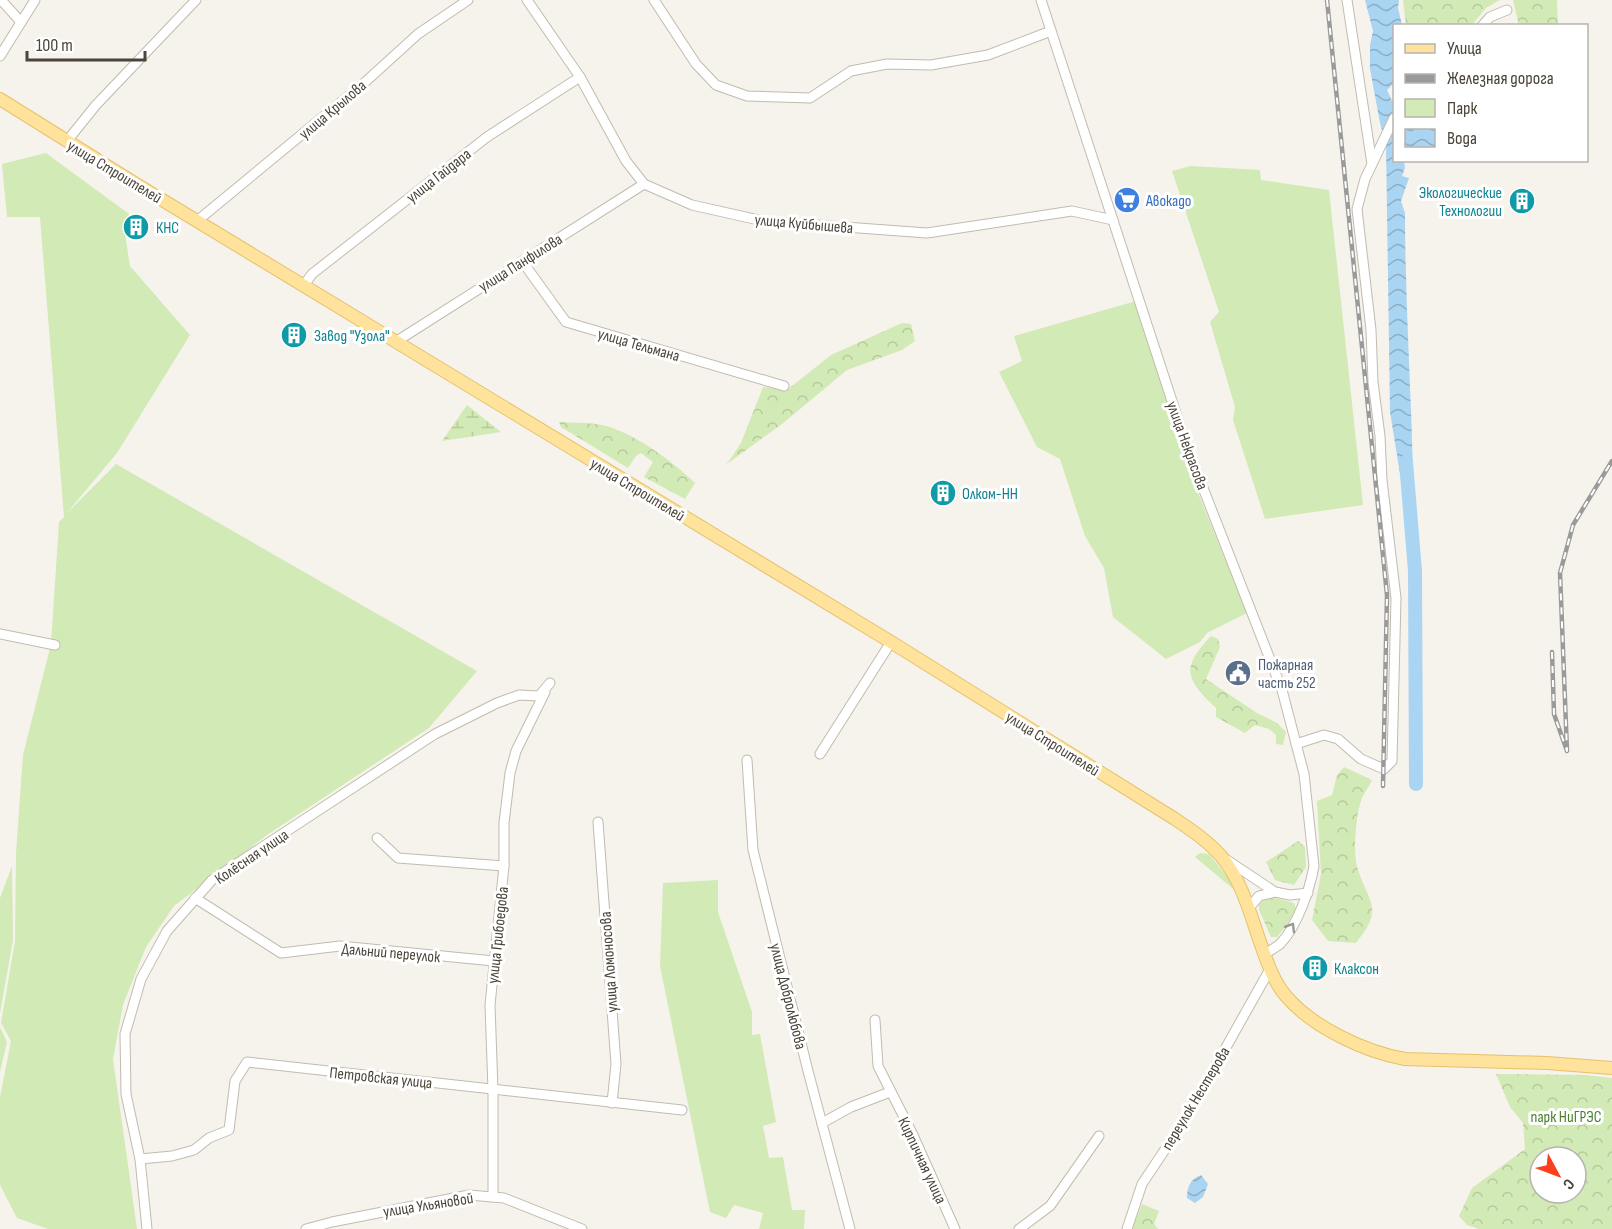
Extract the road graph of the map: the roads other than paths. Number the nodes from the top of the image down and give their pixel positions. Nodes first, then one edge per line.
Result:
1 (1, 0) edge
2 (35, 0) edge
3 (196, 0) edge
4 (468, 0) edge
5 (527, 0) edge
6 (654, 0) edge
7 (1041, 0) edge
8 (1347, 0) edge
9 (1507, 10) dead end
10 (21, 22) junction
11 (1484, 24) edge
12 (1051, 31) junction
13 (0, 56) edge
14 (580, 77) junction
15 (0, 99) edge
16 (1393, 122) edge
17 (67, 141) junction
18 (1372, 164) junction
19 (644, 184) junction
20 (1113, 220) junction
21 (197, 221) junction
22 (522, 261) junction
23 (304, 285) junction
24 (397, 341) junction
25 (784, 387) dead end
26 (0, 634) edge
27 (891, 642) junction
28 (55, 645) dead end
29 (550, 683) joint
30 (1296, 744) junction
31 (820, 754) dead end
32 (747, 760) dead end
33 (598, 822) dead end
34 (377, 838) dead end
35 (1220, 855) junction
36 (504, 866) junction
37 (1275, 892) junction
38 (1308, 892) junction
39 (195, 898) junction
40 (1249, 908) junction
41 (1264, 955) junction
42 (494, 961) junction
43 (1270, 969) junction
44 (875, 1020) dead end
45 (1612, 1068) edge
46 (493, 1090) junction
47 (890, 1092) junction
48 (612, 1103) junction
49 (682, 1110) dead end
50 (822, 1123) junction
51 (1099, 1136) dead end
52 (140, 1159) junction
53 (493, 1197) junction
54 (333, 1225) edge
55 (147, 1229) edge
56 (306, 1229) edge
57 (582, 1229) edge
58 (850, 1229) edge
59 (955, 1229) edge
60 (1019, 1229) edge
61 (1126, 1229) edge

1 - 10 street
2 - 10 street
3 - 17 street
4 - 21 street, улица Крылова
5 - 14 street, улица Куйбышева
6 - 12 street
7 - 12 street, улица Некрасова
8 - 18 street
9 - 11 street
10 - 13 street
12 - 20 street, улица Некрасова
14 - 19 street, улица Куйбышева
14 - 23 street, улица Гайдара
15 - 17 main road, улица Строителей
16 - 18 street
17 - 21 main road, улица Строителей
18 - 30 street
19 - 20 street, улица Куйбышева
19 - 22 street, улица Панфилова
20 - 30 street, улица Некрасова
21 - 23 main road, улица Строителей
22 - 24 street, улица Панфилова
22 - 25 street, улица Тельмана
23 - 24 main road, улица Строителей
24 - 27 main road, улица Строителей
26 - 28 street
27 - 31 street
27 - 35 main road, улица Строителей
29 - 36 street, улица Грибоедова
29 - 39 street, Колёсная улица
30 - 38 street, улица Некрасова
32 - 50 street, улица Добролюбова
33 - 48 street, улица Ломоносова
34 - 36 street
35 - 37 street
35 - 40 main road, улица Строителей
36 - 42 street, улица Грибоедова
37 - 38 street
37 - 40 street
41 -> 38 street, улица Некрасова
39 - 42 street, Дальний переулок
39 - 52 street, Колёсная улица
40 - 41 main road, улица Строителей
41 - 43 main road, улица Строителей
42 - 46 street, улица Грибоедова
43 - 45 main road, улица Строителей
43 - 61 street, переулок Нестерова
44 - 47 street, Кирпичная улица
46 - 48 street, Петровская улица
46 - 52 street, Петровская улица
46 - 53 street, улица Грибоедова
47 - 50 street
47 - 59 street, Кирпичная улица
48 - 49 street, Петровская улица
50 - 58 street, улица Добролюбова
51 - 60 street
52 - 55 street, Колёсная улица
53 - 54 street, улица Ульяновой
53 - 57 street, улица Ульяновой
54 - 56 street, улица Ульяновой

